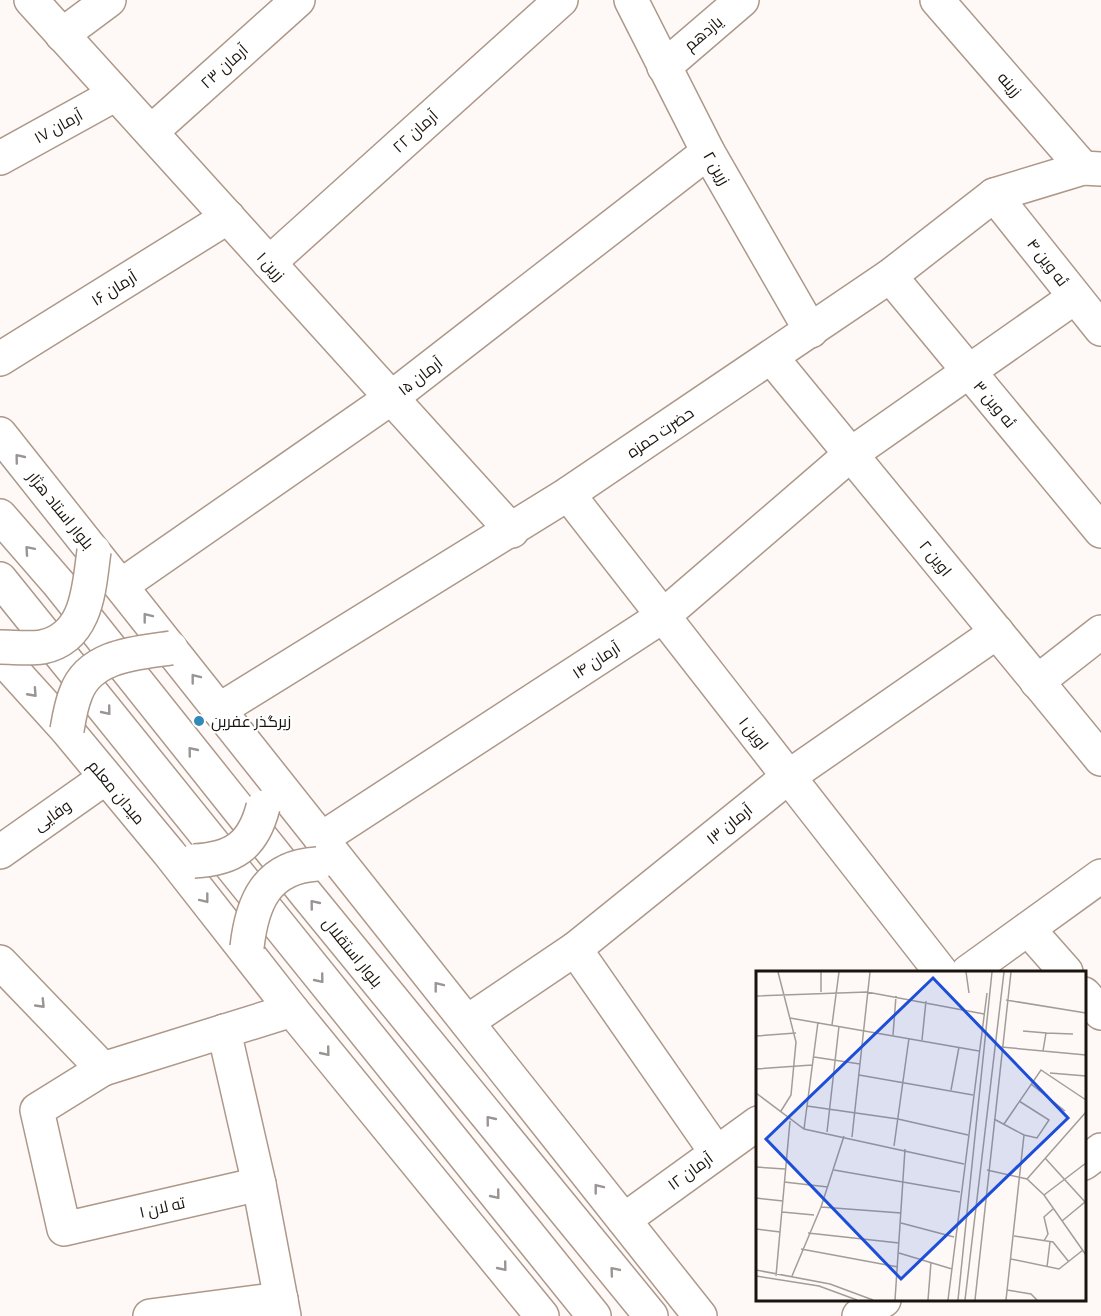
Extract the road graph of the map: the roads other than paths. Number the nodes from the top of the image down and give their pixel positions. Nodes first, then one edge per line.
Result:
1 (31, 0) edge
2 (109, 0) edge
3 (298, 0) edge
4 (561, 0) edge
5 (632, 0) edge
6 (742, 0) edge
7 (937, 0) edge
8 (62, 35) junction
9 (664, 67) junction
10 (116, 94) junction
11 (151, 132) junction
12 (708, 152) junction
13 (0, 158) edge
14 (1092, 168) edge
15 (994, 195) junction
16 (228, 217) junction
17 (269, 263) junction
18 (890, 276) junction
19 (1075, 297) junction
20 (1101, 329) edge
21 (811, 331) junction
22 (771, 357) junction
23 (0, 358) edge
24 (968, 371) junction
25 (391, 398) junction
26 (0, 434) edge
27 (851, 454) junction
28 (568, 494) junction
29 (0, 516) edge
30 (512, 531) junction
31 (1101, 531) edge
32 (94, 551) junction
33 (0, 579) edge
34 (122, 585) junction
35 (663, 616) junction
36 (997, 632) junction
37 (1101, 632) edge
38 (0, 647) edge
39 (171, 648) junction
40 (0, 656) edge
41 (1037, 681) junction
42 (219, 710) junction
43 (66, 730) junction
44 (1101, 759) edge
45 (269, 774) junction
46 (788, 777) junction
47 (105, 778) junction
48 (0, 852) edge
49 (319, 852) junction
50 (181, 857) junction
51 (1101, 876) edge
52 (1028, 929) junction
53 (575, 949) junction
54 (248, 952) junction
55 (0, 962) edge
56 (939, 971) edge
57 (969, 971) edge
58 (1065, 971) edge
59 (1086, 996) edge
60 (292, 1010) junction
61 (1101, 1013) edge
62 (467, 1022) junction
63 (224, 1031) junction
64 (103, 1069) junction
65 (756, 1124) edge
66 (1101, 1150) edge
67 (716, 1152) junction
68 (1086, 1161) edge
69 (259, 1184) junction
70 (624, 1220) junction
71 (881, 1301) edge
72 (282, 1307) edge
73 (150, 1316) edge
74 (543, 1316) edge
75 (594, 1316) edge
76 (651, 1316) edge
77 (700, 1316) edge
78 (859, 1316) edge

1 - 8 street, زرین ۱
2 - 8 street
3 - 11 street, آرمان ۲۳
4 - 17 street, آرمان ۲۲
5 - 9 street, زرین ۲
6 - 9 street, یازدهم
7 - 14 street, زرینه
8 - 10 street, زرین ۱
9 - 12 street, زرین ۲
10 - 11 street, زرین ۱
10 - 13 street, آرمان ۱۷
11 - 16 street, زرین ۱
12 - 21 street, زرین ۲
12 - 25 street, آرمان ۱۵
14 - 15 street, حضرت حمزه
15 - 18 street, حضرت حمزه
15 - 19 street, ئه وین ۴
16 - 17 street, زرین ۱
16 - 23 street, آرمان ۱۶
17 - 25 street, زرین ۱
18 - 21 street, حضرت حمزه
18 - 24 street, ئه وین ۳
19 - 20 street, ئه وین ۴
19 - 24 street, آرمان ۱۴
21 - 22 street, حضرت حمزه
22 - 27 street, اوین ۲
22 - 28 street, حضرت حمزه
24 - 27 street, آرمان ۱۴
24 - 31 street, ئه وین ۳
25 - 30 street, زرین ۱
25 - 34 street, آرمان ۱۵
32 -> 26 street, بلوار استاد هژار
27 - 35 street, آرمان ۱۴
27 - 36 street, اوین ۲
28 - 30 street, حضرت حمزه
28 - 35 street, اوین ۱
76 -> 29 street, بلوار استقلال
30 - 42 street, حضرت حمزه
32 - 34 street, بلوار استاد هژار
32 - 38 street, bridge
33 -> 75 street
39 -> 34 street, بلوار استاد هژار
35 - 46 street, اوین ۱
35 - 49 street, آرمان ۱۴
36 - 41 street, اوین ۲
36 - 46 street, آرمان ۱۳
37 - 41 street
42 -> 39 street
39 - 43 street, bridge
40 -> 43 street
41 - 44 street, اوین ۲
42 - 45 street
43 - 47 street, میدان معلم
45 - 49 street
45 - 50 street, bridge
46 - 53 street, آرمان ۱۳
46 - 56 street, اوین ۱
47 - 48 street, وفایی
47 - 50 street, میدان معلم
49 - 54 street, bridge
62 -> 49 street
50 -> 54 street, میدان معلم
51 - 52 street
52 - 57 street
52 - 58 street
53 - 62 street, آرمان ۱۳
53 - 67 street
54 - 60 street, میدان معلم
55 -> 64 street
59 - 61 street
60 - 63 street
60 -> 74 street, میدان معلم
70 -> 62 street
63 - 64 street
63 - 69 street
64 - 69 street, ته لان ۱
65 - 67 street, آرمان ۱۲
66 - 68 street
67 - 70 street, آرمان ۱۲
69 - 72 street
70 - 77 street
71 - 78 street
72 - 73 street

